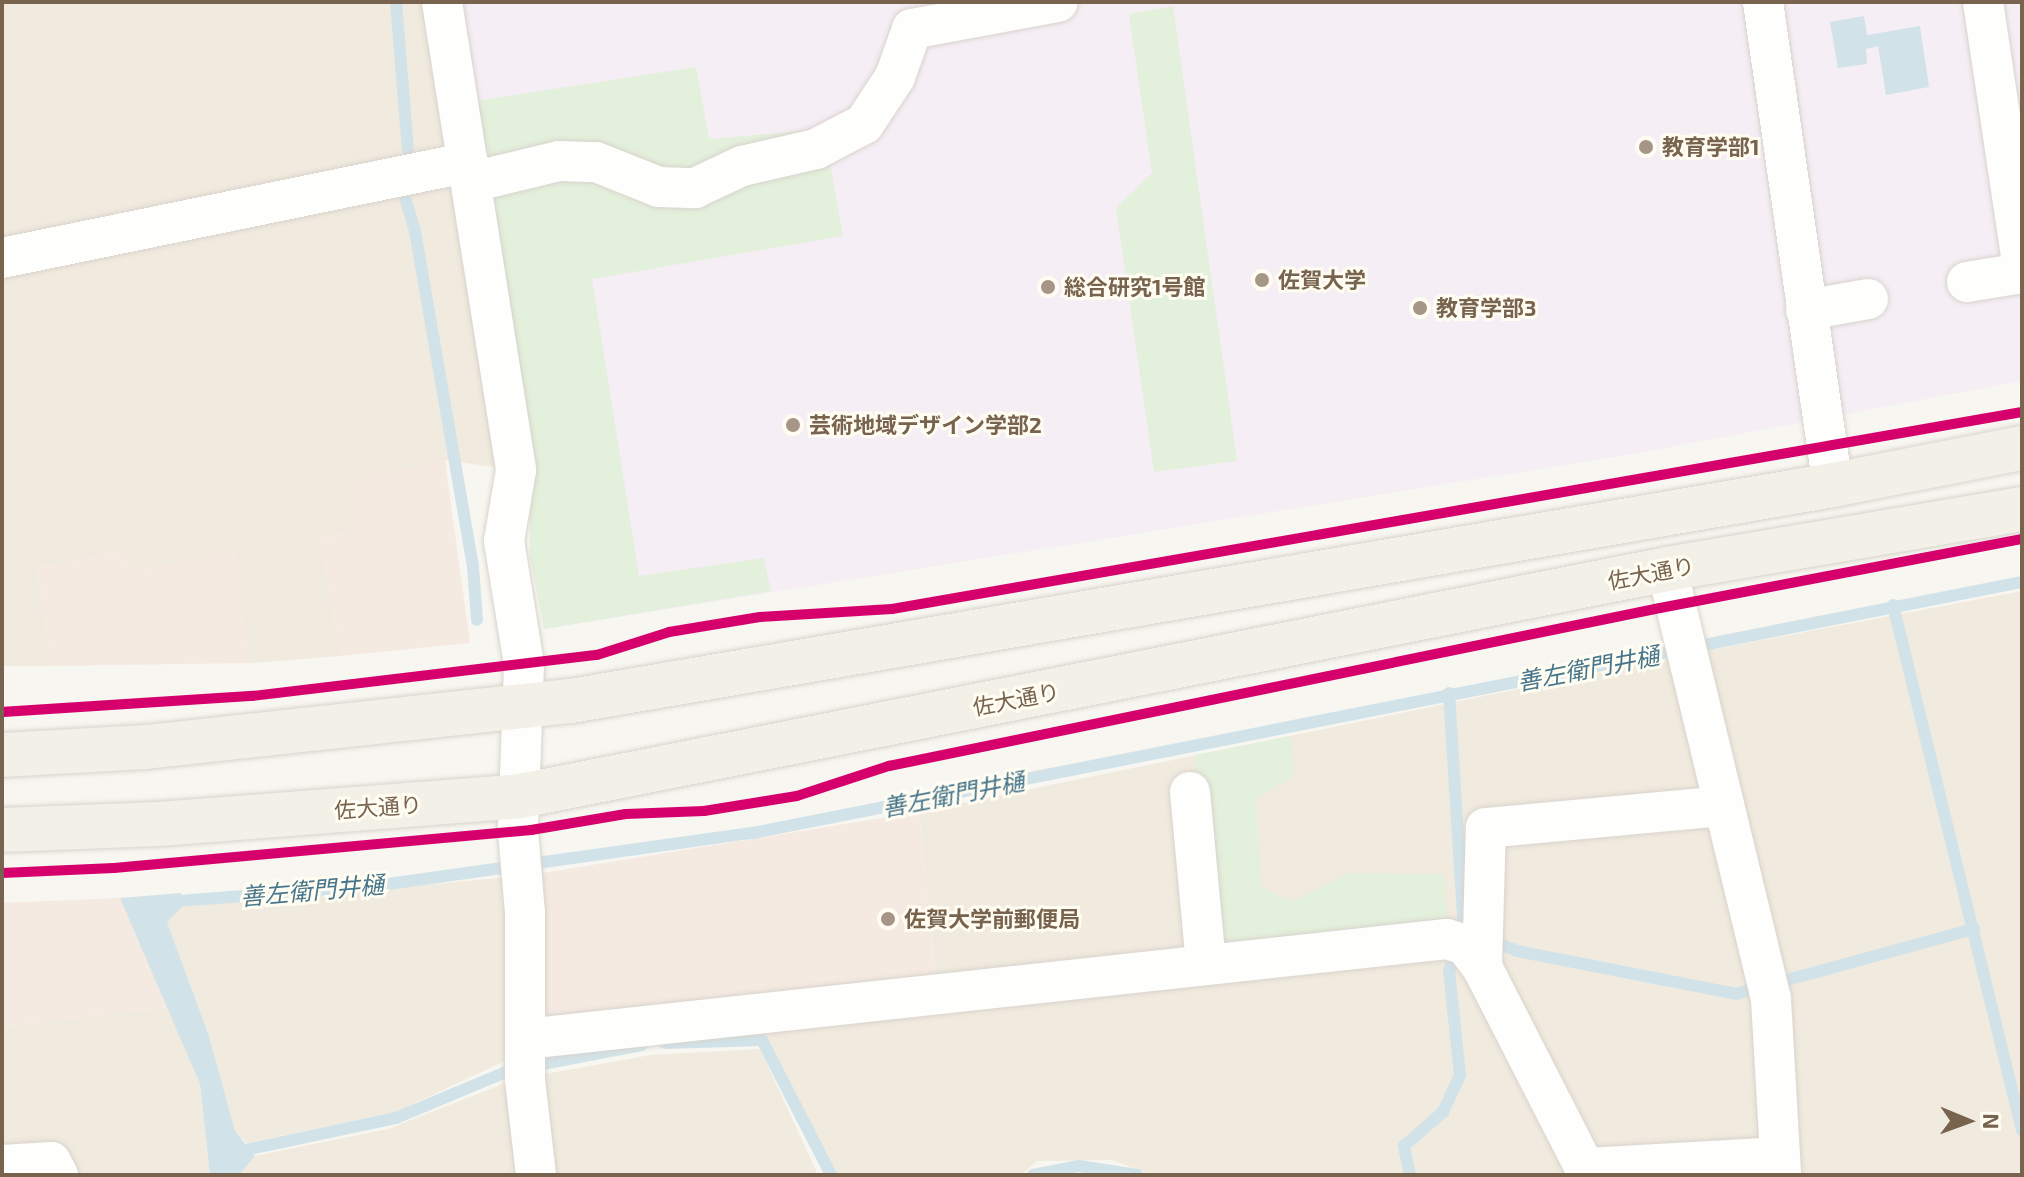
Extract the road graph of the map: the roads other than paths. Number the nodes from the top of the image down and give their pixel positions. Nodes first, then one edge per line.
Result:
1 (442, 2) edge
2 (1058, 2) edge
3 (1763, 2) edge
4 (1983, 2) edge
5 (470, 172) junction
6 (2, 258) edge
7 (2022, 262) edge
8 (2022, 273) edge
9 (1967, 282) dead end
10 (1868, 299) dead end
11 (1806, 310) junction
12 (2022, 448) edge
13 (1833, 485) junction
14 (2022, 509) edge
15 (1667, 569) junction
16 (523, 707) junction
17 (2, 755) edge
18 (1190, 792) dead end
19 (520, 796) junction
20 (1724, 806) junction
21 (2, 830) edge
22 (1472, 945) junction
23 (1206, 964) junction
24 (525, 1058) junction
25 (2, 1165) edge
26 (1780, 1166) edge
27 (1611, 1171) edge
28 (58, 1175) edge
29 (536, 1175) edge

1 - 5 street
2 - 5 street
3 - 11 street
4 - 7 street
5 - 6 street
5 - 16 street
8 - 9 street
10 - 11 street
11 - 13 street
12 - 13 main road
13 - 16 main road
14 - 15 main road, 佐大通り
15 - 19 main road, 佐大通り
15 - 20 street
16 - 17 main road
16 - 19 street
18 - 23 street
19 - 21 main road, 佐大通り
19 - 24 street
20 - 22 street
20 - 26 street
22 - 23 street
22 - 27 street
23 - 24 street
24 - 29 street
25 - 28 street
26 - 27 street

